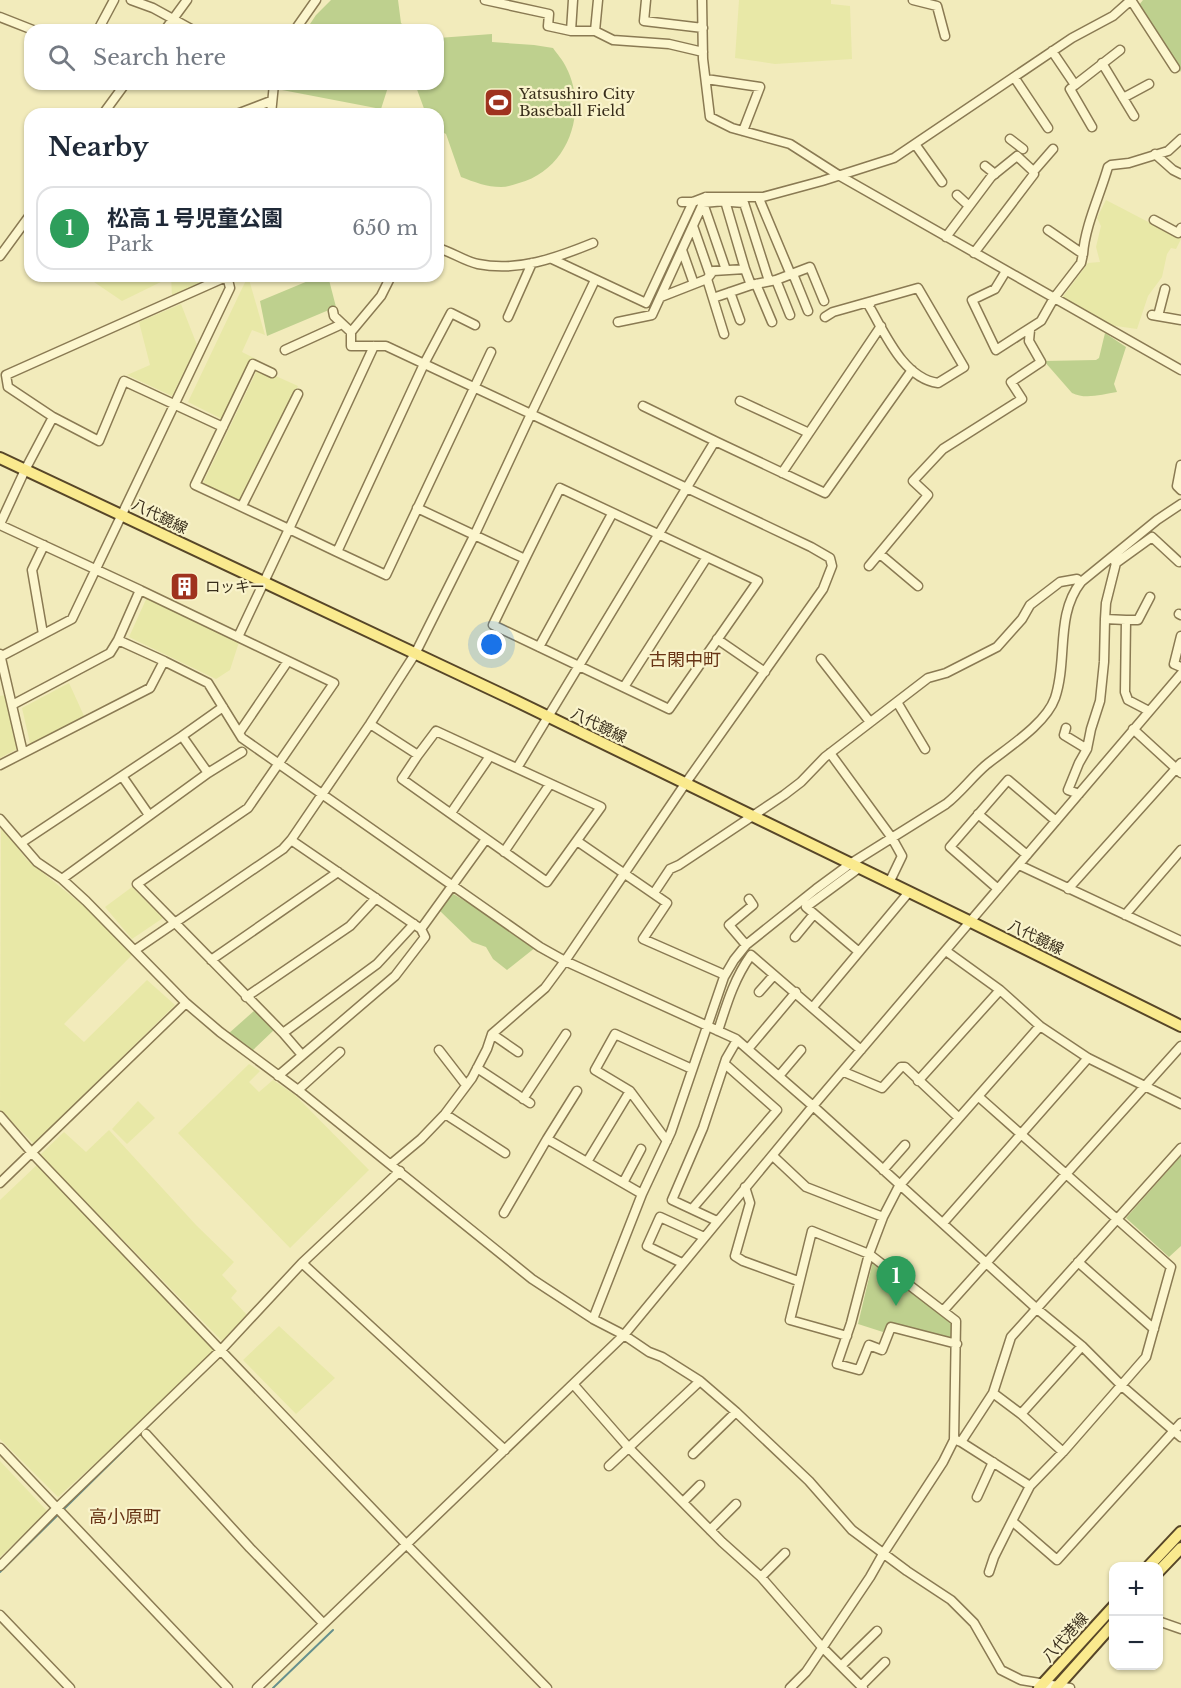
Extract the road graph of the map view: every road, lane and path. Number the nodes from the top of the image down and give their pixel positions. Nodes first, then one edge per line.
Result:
1 (114, 0) edge
2 (130, 0) edge
3 (187, 0) edge
4 (316, 0) edge
5 (484, 0) edge
6 (573, 0) edge
7 (598, 0) edge
8 (646, 0) edge
9 (702, 0) edge
10 (914, 0) edge
11 (1131, 0) edge
12 (529, 4) edge
13 (0, 17) edge
14 (174, 18) junction
15 (101, 24) edge
16 (170, 24) edge
17 (184, 24) edge
18 (299, 24) edge
19 (24, 26) edge
20 (703, 28) junction
21 (571, 31) junction
22 (595, 31) junction
23 (945, 36) dead end
24 (1120, 50) dead end
25 (1052, 51) junction
26 (703, 52) junction
27 (1102, 63) junction
28 (1175, 68) dead end
29 (1014, 77) junction
30 (706, 79) junction
31 (1149, 84) dead end
32 (1075, 85) junction
33 (121, 90) edge
34 (273, 90) edge
35 (1123, 98) junction
36 (271, 101) junction
37 (107, 108) edge
38 (253, 108) edge
39 (271, 108) edge
40 (1134, 116) dead end
41 (1092, 127) dead end
42 (1048, 128) dead end
43 (743, 131) junction
44 (1010, 139) dead end
45 (1181, 139) edge
46 (915, 144) junction
47 (1053, 149) dead end
48 (1022, 150) junction
49 (1155, 154) junction
50 (985, 166) dead end
51 (1033, 172) junction
52 (995, 174) junction
53 (1181, 174) edge
54 (840, 176) junction
55 (942, 182) dead end
56 (957, 195) dead end
57 (759, 199) junction
58 (705, 200) junction
59 (725, 201) junction
60 (682, 202) dead end
61 (693, 202) junction
62 (744, 202) junction
63 (969, 206) junction
64 (1154, 220) dead end
65 (24, 223) edge
66 (693, 226) junction
67 (1181, 228) edge
68 (1048, 230) dead end
69 (946, 237) junction
70 (593, 243) dead end
71 (444, 250) edge
72 (682, 250) junction
73 (974, 253) junction
74 (1083, 254) junction
75 (0, 256) edge
76 (552, 259) junction
77 (532, 263) junction
78 (745, 269) junction
79 (726, 270) junction
80 (1006, 271) junction
81 (792, 274) junction
82 (708, 277) junction
83 (595, 280) junction
84 (773, 281) junction
85 (214, 282) edge
86 (228, 282) edge
87 (387, 282) edge
88 (694, 284) junction
89 (753, 285) junction
90 (1165, 289) dead end
91 (730, 292) junction
92 (661, 297) junction
93 (713, 298) junction
94 (1054, 298) junction
95 (824, 301) dead end
96 (872, 302) junction
97 (333, 311) dead end
98 (808, 311) dead end
99 (790, 315) dead end
100 (508, 317) dead end
101 (825, 317) dead end
102 (740, 320) dead end
103 (1181, 320) edge
104 (618, 322) dead end
105 (772, 322) dead end
106 (342, 324) junction
107 (475, 325) dead end
108 (881, 326) junction
109 (1030, 330) junction
110 (351, 332) junction
111 (724, 333) dead end
112 (374, 346) junction
113 (285, 350) dead end
114 (491, 352) dead end
115 (424, 364) junction
116 (912, 370) junction
117 (1181, 370) edge
118 (272, 373) dead end
119 (474, 388) junction
120 (298, 394) dead end
121 (741, 401) dead end
122 (175, 404) junction
123 (643, 406) dead end
124 (531, 414) junction
125 (53, 417) junction
126 (223, 427) junction
127 (809, 433) junction
128 (715, 441) junction
129 (0, 458) edge
130 (1181, 465) edge
131 (25, 470) junction
132 (782, 473) junction
133 (686, 488) junction
134 (1181, 490) edge
135 (1181, 504) edge
136 (242, 506) junction
137 (417, 508) junction
138 (612, 514) junction
139 (122, 515) junction
140 (0, 524) edge
141 (289, 529) junction
142 (475, 534) junction
143 (659, 534) junction
144 (44, 544) junction
145 (337, 552) junction
146 (880, 554) junction
147 (707, 557) junction
148 (525, 559) junction
149 (1114, 560) junction
150 (1179, 562) dead end
151 (869, 566) dead end
152 (96, 569) junction
153 (1081, 582) junction
154 (263, 583) junction
155 (918, 586) dead end
156 (140, 590) junction
157 (1150, 597) dead end
158 (1105, 619) junction
159 (1126, 620) junction
160 (43, 634) junction
161 (1181, 636) edge
162 (238, 637) junction
163 (118, 639) junction
164 (717, 639) junction
165 (539, 647) junction
166 (415, 654) junction
167 (0, 655) edge
168 (821, 659) dead end
169 (164, 661) junction
170 (288, 661) junction
171 (580, 666) junction
172 (1181, 667) edge
173 (765, 672) junction
174 (1181, 674) edge
175 (624, 687) junction
176 (897, 702) junction
177 (12, 705) junction
178 (223, 707) junction
179 (1149, 711) junction
180 (549, 717) junction
181 (870, 722) junction
182 (370, 724) junction
183 (1133, 729) junction
184 (239, 733) junction
185 (1063, 735) dead end
186 (182, 736) junction
187 (925, 749) dead end
188 (1087, 749) junction
189 (242, 752) dead end
190 (23, 753) junction
191 (830, 753) junction
192 (418, 755) junction
193 (490, 756) junction
194 (279, 764) junction
195 (0, 765) edge
196 (517, 768) junction
197 (1180, 769) edge
198 (208, 773) junction
199 (122, 776) junction
200 (550, 784) junction
201 (686, 784) junction
202 (322, 793) junction
203 (1079, 794) junction
204 (451, 813) junction
205 (978, 814) junction
206 (148, 815) junction
207 (751, 815) junction
208 (0, 820) edge
209 (1056, 821) junction
210 (892, 838) junction
211 (486, 839) junction
212 (291, 840) junction
213 (577, 841) junction
214 (21, 843) junction
215 (1181, 850) edge
216 (504, 852) junction
217 (1027, 855) junction
218 (1019, 865) junction
219 (855, 866) junction
220 (338, 872) junction
221 (624, 873) junction
222 (62, 879) junction
223 (889, 883) junction
224 (452, 885) junction
225 (998, 889) junction
226 (1068, 889) junction
227 (909, 892) junction
228 (654, 893) junction
229 (376, 898) junction
230 (749, 899) dead end
231 (814, 914) junction
232 (1125, 915) junction
233 (971, 922) junction
234 (174, 923) junction
235 (417, 926) junction
236 (795, 937) dead end
237 (1181, 941) edge
238 (746, 945) junction
239 (135, 950) junction
240 (946, 951) junction
241 (859, 952) junction
242 (211, 960) junction
243 (565, 962) junction
244 (725, 975) junction
245 (774, 975) junction
246 (1000, 990) junction
247 (759, 992) dead end
248 (796, 992) junction
249 (246, 997) junction
250 (186, 1003) junction
251 (813, 1007) junction
252 (707, 1026) junction
253 (1040, 1026) junction
254 (1181, 1026) edge
255 (718, 1030) junction
256 (283, 1033) junction
257 (492, 1034) junction
258 (566, 1034) dead end
259 (737, 1040) junction
260 (1181, 1046) edge
261 (748, 1049) junction
262 (439, 1050) dead end
263 (801, 1050) dead end
264 (861, 1050) junction
265 (340, 1052) dead end
266 (518, 1052) dead end
267 (302, 1055) junction
268 (1088, 1058) junction
269 (724, 1064) junction
270 (477, 1068) junction
271 (692, 1069) junction
272 (844, 1072) junction
273 (278, 1076) junction
274 (779, 1076) junction
275 (918, 1081) junction
276 (466, 1085) junction
277 (1146, 1087) junction
278 (298, 1090) junction
279 (577, 1091) dead end
280 (630, 1091) junction
281 (979, 1097) junction
282 (1181, 1104) edge
283 (813, 1106) junction
284 (445, 1114) junction
285 (0, 1116) edge
286 (959, 1118) junction
287 (1022, 1134) junction
288 (547, 1139) junction
289 (667, 1141) junction
290 (905, 1145) dead end
291 (1181, 1148) edge
292 (641, 1149) dead end
293 (32, 1153) junction
294 (504, 1153) dead end
295 (773, 1156) junction
296 (587, 1162) junction
297 (391, 1164) junction
298 (883, 1170) junction
299 (400, 1171) junction
300 (1066, 1174) junction
301 (0, 1183) edge
302 (623, 1183) junction
303 (899, 1185) junction
304 (745, 1187) junction
305 (642, 1194) junction
306 (693, 1209) junction
307 (504, 1213) dead end
308 (883, 1217) junction
309 (1116, 1219) junction
310 (717, 1221) junction
311 (943, 1223) junction
312 (704, 1237) junction
313 (869, 1254) junction
314 (986, 1261) junction
315 (1078, 1262) junction
316 (302, 1263) junction
317 (682, 1263) junction
318 (798, 1281) junction
319 (1037, 1309) junction
320 (943, 1311) junction
321 (593, 1319) junction
322 (1154, 1329) junction
323 (624, 1335) junction
324 (847, 1336) junction
325 (957, 1344) junction
326 (1082, 1346) junction
327 (222, 1349) junction
328 (700, 1380) junction
329 (574, 1384) junction
330 (1122, 1386) junction
331 (993, 1393) junction
332 (736, 1412) junction
333 (1021, 1414) junction
334 (1181, 1423) edge
335 (146, 1434) dead end
336 (1178, 1434) edge
337 (958, 1441) junction
338 (0, 1448) edge
339 (629, 1448) junction
340 (505, 1450) junction
341 (1063, 1452) junction
342 (693, 1454) dead end
343 (993, 1462) junction
344 (609, 1466) dead end
345 (700, 1485) dead end
346 (1030, 1486) junction
347 (977, 1497) dead end
348 (683, 1502) junction
349 (736, 1504) dead end
350 (59, 1511) junction
351 (1012, 1521) junction
352 (710, 1530) junction
353 (1181, 1532) edge
354 (405, 1543) junction
355 (1181, 1548) edge
356 (785, 1553) dead end
357 (883, 1554) junction
358 (1153, 1562) edge
359 (0, 1566) edge
360 (1163, 1567) edge
361 (989, 1572) dead end
362 (761, 1577) junction
363 (1109, 1610) edge
364 (0, 1615) edge
365 (323, 1623) junction
366 (1163, 1623) edge
367 (1109, 1628) edge
368 (1181, 1629) edge
369 (877, 1631) dead end
370 (822, 1647) junction
371 (885, 1662) dead end
372 (841, 1666) junction
373 (1041, 1686) edge
374 (862, 1687) edge
375 (1062, 1687) edge
376 (70, 1688) edge
377 (228, 1688) edge
378 (256, 1688) edge
379 (547, 1688) edge
380 (790, 1688) edge

1 - 15 street
2 - 14 street
3 - 14 street
4 - 18 street
5 - 12 street
6 - 21 street
7 - 22 street
8 - 20 street
9 - 20 street
10 - 23 street
11 - 25 street
11 - 28 street
12 - 21 street
13 - 19 street
14 - 16 street
14 - 17 street
20 - 26 street
21 - 22 street
22 - 26 street
24 - 27 street
25 - 29 street
25 - 32 street
26 - 30 street
27 - 32 street
27 - 35 street
29 - 42 street
29 - 46 street
30 - 43 street
30 - 43 street
31 - 35 street
32 - 41 street
33 - 37 street
34 - 36 street
35 - 40 street
36 - 38 street
36 - 39 street
43 - 54 street
44 - 48 street
45 - 49 street
46 - 54 street
46 - 55 street
47 - 51 street
48 - 51 street
48 - 52 street
49 - 53 street
49 - 74 street
50 - 52 street
51 - 73 street
52 - 63 street
54 - 57 street
54 - 69 street
56 - 63 street
57 - 58 street
57 - 62 street
57 - 81 street
58 - 59 street
58 - 61 street
58 - 66 street
58 - 79 street
59 - 62 street
59 - 78 street
60 - 61 street
61 - 83 street
62 - 84 street
63 - 69 street
64 - 67 street
65 - 75 street
66 - 72 street
66 - 82 street
68 - 74 street
69 - 73 street
70 - 76 street
71 - 77 street
72 - 88 street
72 - 92 street
73 - 80 street
74 - 94 street
76 - 77 street
76 - 83 street
77 - 100 street
78 - 79 street
78 - 89 street
79 - 82 street
80 - 94 street
80 - 109 street
81 - 84 street
81 - 95 street
81 - 98 street
82 - 88 street
82 - 93 street
83 - 124 street
84 - 89 street
84 - 99 street
85 - 125 street
86 - 122 street
87 - 110 street
88 - 92 street
89 - 91 street
89 - 105 street
90 - 103 street
91 - 93 street
91 - 102 street
92 - 104 street
93 - 111 street
94 - 109 street
94 - 117 street
96 - 101 street
96 - 108 street
96 - 116 street
97 - 106 street
106 - 110 street
106 - 113 street
107 - 115 street
108 - 116 street
108 - 127 street
109 - 146 street
110 - 112 street
112 - 115 street
112 - 141 street
114 - 119 street
115 - 119 street
115 - 145 street
116 - 132 street
118 - 126 street
119 - 124 street
119 - 137 street
120 - 136 street
121 - 127 street
122 - 125 street
122 - 126 street
122 - 139 street
123 - 128 street
124 - 133 street
124 - 142 street
125 - 131 street
126 - 136 street
127 - 132 street
128 - 132 street
128 - 133 street
129 - 131 main road, 八代鏡線
130 - 134 street
131 - 139 main road, 八代鏡線
131 - 140 street
133 - 143 street
133 - 173 street
135 - 149 street
136 - 141 street
137 - 142 street
137 - 145 street
138 - 143 street
138 - 148 street
138 - 165 street
139 - 152 street
139 - 154 main road, 八代鏡線
140 - 144 street
141 - 145 street
141 - 154 street
142 - 148 street
142 - 166 street
143 - 147 street
143 - 171 street
144 - 152 street
144 - 160 street
146 - 151 street
146 - 155 street
147 - 164 street
147 - 175 street
148 - 165 street
149 - 150 street
149 - 153 street
149 - 158 street
152 - 156 street
152 - 160 street
153 - 176 street
153 - 210 street
154 - 162 street
154 - 166 main road, 八代鏡線
156 - 162 street
156 - 163 street
157 - 159 street
158 - 159 street
158 - 188 street
159 - 179 street
160 - 167 street
161 - 172 street
162 - 170 street
163 - 169 street
163 - 177 street
164 - 173 street
164 - 175 street
165 - 171 street
166 - 180 main road, 八代鏡線
166 - 182 street
167 - 177 street
168 - 181 street
169 - 178 street
169 - 190 street
170 - 184 street
170 - 194 street
171 - 175 street
171 - 180 street
173 - 201 street
174 - 179 street
176 - 181 street
176 - 187 street
177 - 190 street
178 - 184 street
178 - 186 street
179 - 183 street
180 - 196 street
180 - 201 main road, 八代鏡線
181 - 191 street
182 - 192 street
182 - 202 street
183 - 197 street
183 - 203 street
184 - 194 street
185 - 188 street
186 - 198 street
186 - 199 street
188 - 203 street
189 - 198 street
190 - 195 street
191 - 207 street
191 - 210 street
192 - 193 street
192 - 204 street
193 - 196 street
193 - 204 street
194 - 202 street
194 - 234 street
196 - 200 street
197 - 226 street
198 - 206 street
199 - 206 street
199 - 214 street
200 - 213 street
200 - 216 street
201 - 207 main road, 八代鏡線
201 - 221 street
202 - 212 street
202 - 224 street
203 - 209 street
204 - 211 street
205 - 209 street
205 - 217 street
205 - 225 street
206 - 222 street
207 - 219 main road, 八代鏡線
207 - 228 street
208 - 214 street
209 - 217 street
210 - 219 street
210 - 223 street
211 - 216 street
211 - 224 street
212 - 220 street
212 - 234 street
213 - 216 street
213 - 221 street
214 - 222 street
215 - 232 street
217 - 218 street
218 - 225 street
218 - 226 street
219 - 223 main road, 八代鏡線
219 - 231 street
219 - 238 street
220 - 229 street
220 - 242 street
221 - 228 street
221 - 243 street
222 - 239 street
223 - 227 main road, 八代鏡線
224 - 235 street
224 - 243 street
225 - 233 street
226 - 232 street
227 - 233 main road, 八代鏡線
227 - 241 street
228 - 244 street
229 - 235 street
229 - 249 street
230 - 238 street
231 - 236 street
231 - 241 street
232 - 237 street
233 - 240 street
233 - 254 main road, 八代鏡線
234 - 239 street
234 - 242 street
235 - 256 street
235 - 267 street
238 - 244 street
239 - 250 street
240 - 246 street
240 - 264 street
241 - 251 street
242 - 249 street
243 - 252 street
243 - 257 street
244 - 252 street
245 - 247 street
245 - 248 street
245 - 255 street
246 - 253 street
246 - 275 street
248 - 251 street
248 - 261 street
249 - 256 street
250 - 273 street
250 - 293 street
251 - 264 street
252 - 255 street
252 - 271 street
253 - 268 street
253 - 281 street
255 - 259 street
256 - 267 street
257 - 266 street
257 - 270 street
258 - 270 street
259 - 261 street
259 - 269 street
260 - 277 street
261 - 274 street
262 - 276 street
263 - 274 street
264 - 272 street
265 - 278 street
267 - 273 street
268 - 277 street
268 - 287 street
269 - 306 street
269 - 306 street
270 - 276 street
271 - 280 street
271 - 289 street
272 - 275 street
272 - 283 street
273 - 278 street
274 - 283 street
275 - 286 street
276 - 284 street
277 - 282 street
277 - 300 street
278 - 297 street
279 - 288 street
280 - 289 street
280 - 296 street
281 - 286 street
281 - 287 street
283 - 295 street
283 - 298 street
284 - 294 street
284 - 297 street
285 - 293 street
286 - 303 street
287 - 300 street
287 - 311 street
288 - 296 street
288 - 307 street
289 - 305 street
290 - 298 street
291 - 309 street
292 - 302 street
293 - 301 street
293 - 327 street
295 - 304 street
295 - 308 street
296 - 302 street
297 - 299 street
298 - 303 street
299 - 316 street
299 - 321 street
300 - 309 street
300 - 314 street
302 - 305 street
303 - 308 street
303 - 311 street
304 - 310 street
304 - 318 street
305 - 321 street
306 - 310 street
308 - 313 street
309 - 315 street
309 - 322 street
310 - 312 street
311 - 314 street
312 - 317 street
312 - 317 street
313 - 318 street
313 - 320 street
313 - 324 street
314 - 319 street
314 - 320 street
315 - 319 street
315 - 322 street
316 - 327 street
316 - 340 street
317 - 323 street
318 - 324 street
319 - 326 street
319 - 331 street
320 - 325 street
321 - 323 street
322 - 330 street
323 - 328 street
323 - 329 street
324 - 325 street
325 - 337 street
326 - 330 street
326 - 333 street
327 - 350 street
327 - 354 street
328 - 332 street
328 - 339 street
329 - 339 street
329 - 340 street
330 - 336 street
330 - 341 street
331 - 333 street
331 - 337 street
332 - 342 street
332 - 357 street
333 - 341 street
334 - 336 street
335 - 365 street
336 - 351 street
337 - 343 street
337 - 357 street
338 - 350 street
339 - 344 street
339 - 348 street
340 - 354 street
341 - 346 street
343 - 346 street
343 - 347 street
345 - 348 street
346 - 351 street
348 - 352 street
349 - 352 street
350 - 359 street
350 - 377 street
351 - 361 street
352 - 362 street
353 - 358 main road
354 - 365 street
354 - 379 street
355 - 360 main road
356 - 362 street
357 - 370 street
357 - 373 street
362 - 370 street
363 - 373 main road, 八代港線
364 - 376 street
365 - 378 street
366 - 368 street
367 - 375 main road, 八代港線
369 - 372 street
370 - 372 street
370 - 380 street
371 - 374 street
372 - 374 street
373 - 375 street

